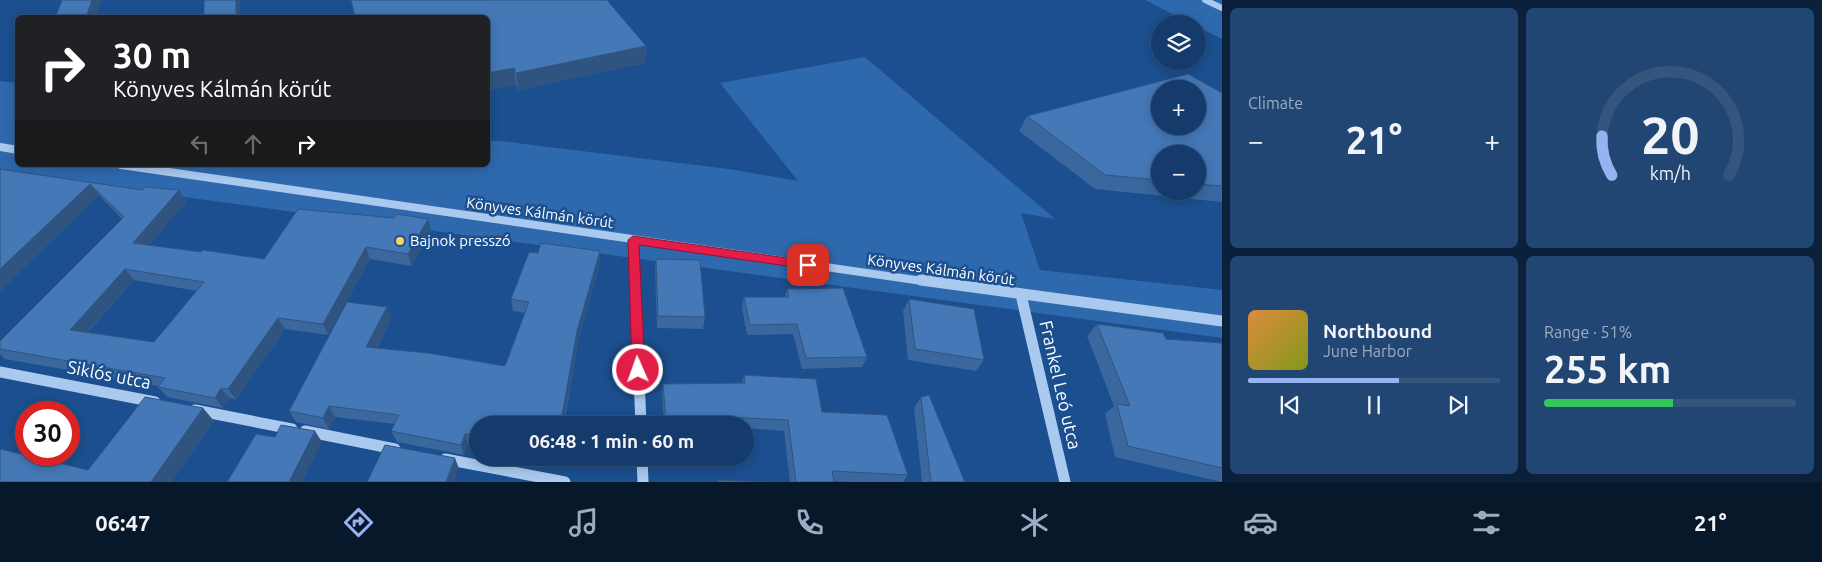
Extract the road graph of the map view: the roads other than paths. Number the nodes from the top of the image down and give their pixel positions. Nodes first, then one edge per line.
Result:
1 (1205, 0) edge
2 (1222, 8) edge
3 (0, 147) edge
4 (15, 150) edge
5 (136, 167) edge
6 (633, 240) junction
7 (1021, 295) junction
8 (1222, 320) edge
9 (0, 372) edge
10 (166, 404) edge
11 (185, 408) edge
12 (641, 416) edge
13 (409, 452) edge
14 (438, 457) edge
15 (642, 466) edge
16 (565, 482) edge
17 (643, 482) edge
18 (1065, 482) edge

1 - 2 street
3 - 4 street
5 - 6 street, Könyves Kálmán körút
6 - 7 street, Könyves Kálmán körút
6 - 12 street
7 - 8 street, Könyves Kálmán körút
7 - 18 street, Frankel Leó utca
9 - 10 street, Siklós utca
11 - 13 street
14 - 16 street
15 - 17 street

